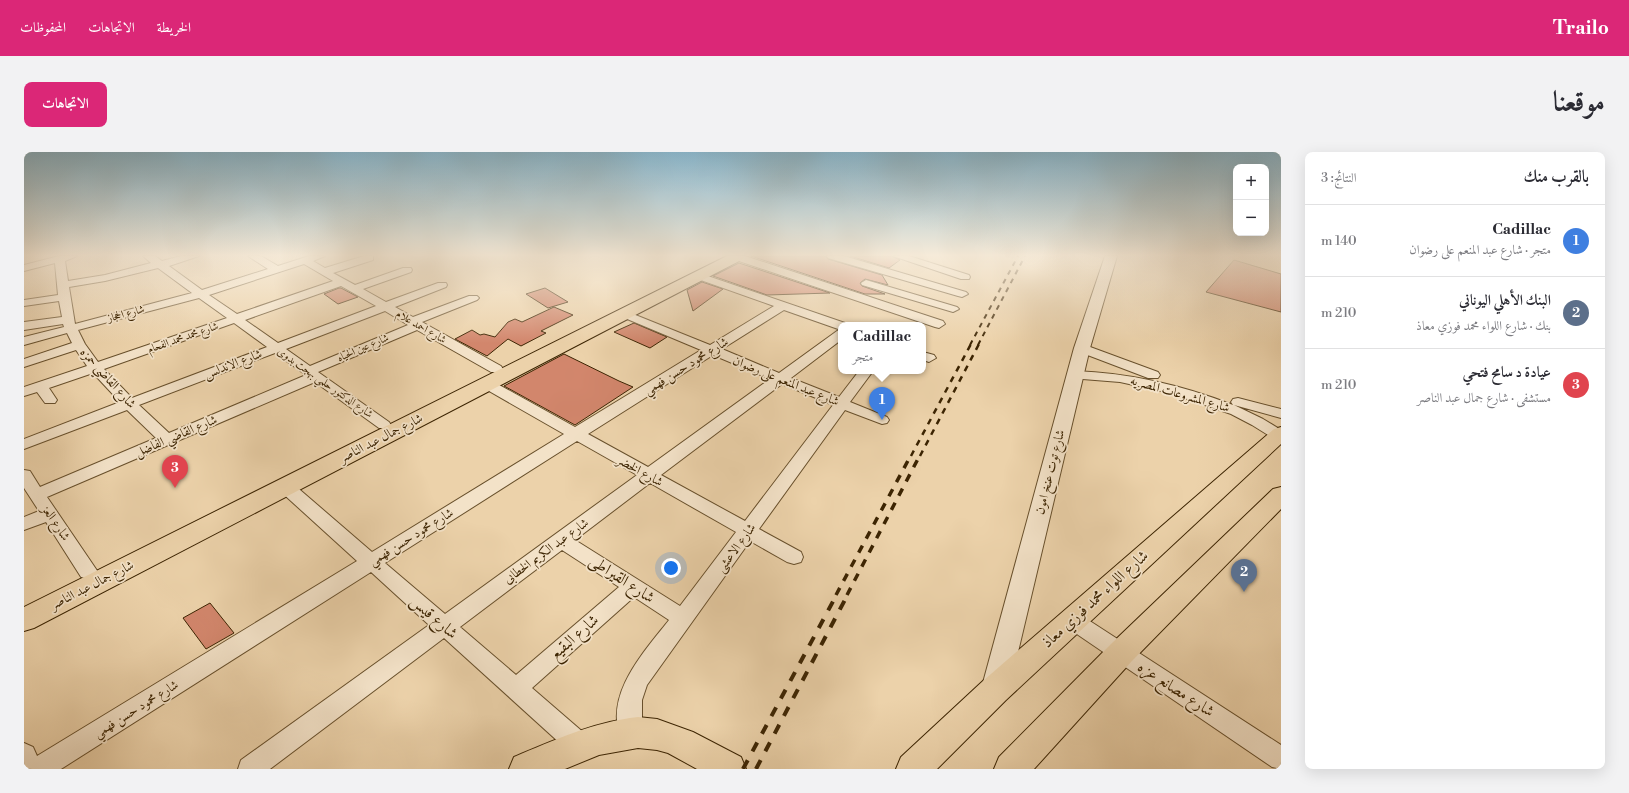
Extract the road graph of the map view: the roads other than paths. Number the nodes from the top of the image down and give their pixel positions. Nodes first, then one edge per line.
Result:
1 (65, 285) edge
2 (84, 285) edge
3 (187, 285) edge
4 (230, 285) edge
5 (334, 285) edge
6 (347, 285) edge
7 (366, 285) edge
8 (442, 285) dead end
9 (673, 285) edge
10 (682, 285) edge
11 (723, 285) edge
12 (820, 285) edge
13 (863, 285) edge
14 (872, 285) edge
15 (930, 285) edge
16 (1102, 285) edge
17 (354, 289) junction
18 (65, 291) junction
19 (200, 294) junction
20 (849, 294) junction
21 (962, 294) dead end
22 (472, 298) dead end
23 (24, 303) edge
24 (385, 306) junction
25 (782, 306) junction
26 (953, 309) dead end
27 (624, 314) junction
28 (236, 320) junction
29 (70, 324) junction
30 (415, 324) junction
31 (939, 324) dead end
32 (838, 325) edge
33 (24, 326) edge
34 (838, 336) edge
35 (24, 341) edge
36 (79, 345) junction
37 (276, 348) junction
38 (1082, 348) junction
39 (711, 350) junction
40 (24, 363) edge
41 (96, 368) junction
42 (496, 369) junction
43 (312, 374) junction
44 (864, 374) edge
45 (1075, 375) junction
46 (780, 378) junction
47 (487, 384) junction
48 (40, 386) junction
49 (24, 392) edge
50 (50, 400) dead end
51 (130, 404) junction
52 (842, 404) junction
53 (882, 420) dead end
54 (384, 425) junction
55 (1280, 427) edge
56 (576, 434) junction
57 (167, 440) junction
58 (24, 444) edge
59 (24, 475) edge
60 (649, 475) junction
61 (286, 487) junction
62 (1281, 494) edge
63 (37, 495) junction
64 (49, 513) junction
65 (24, 524) edge
66 (748, 532) junction
67 (561, 540) junction
68 (794, 558) dead end
69 (371, 562) junction
70 (88, 572) junction
71 (633, 586) junction
72 (24, 603) edge
73 (684, 618) junction
74 (24, 620) edge
75 (1072, 620) junction
76 (444, 626) junction
77 (1121, 653) junction
78 (515, 689) junction
79 (995, 690) junction
80 (630, 733) junction
81 (582, 747) junction
82 (24, 755) edge
83 (1281, 759) edge
84 (30, 769) edge
85 (39, 769) edge
86 (250, 769) edge
87 (526, 769) edge
88 (729, 769) edge
89 (913, 769) edge
90 (1011, 769) edge

1 - 18 street, شارع القاضي حمزه
2 - 18 street
3 - 19 street, شارع الدكتور حلمي بهجت بدوى
4 - 19 street, شارع الحجاز
5 - 28 street, شارع محمد محمد الفحام
6 - 17 street, شارع احمد علام
7 - 17 street
8 - 24 street, شارع الاندلس
9 - 42 main road, شارع جمال عبد الناصر
10 - 27 main road, شارع جمال عبد الناصر
11 - 25 street
12 - 20 street
13 - 20 street
14 - 26 street
15 - 21 street
16 - 38 street, شارع توت عنخ امون
17 - 24 street, شارع احمد علام
18 - 23 street
18 - 29 street, شارع القاضي حمزه
19 - 28 street, شارع الدكتور حلمي بهجت بدوى
19 - 29 street, شارع الحجاز
20 - 31 street
22 - 30 street, شارع عين الحياه
24 - 30 street, شارع احمد علام
24 - 37 street, شارع الاندلس
25 - 32 street
25 - 39 street, شارع محمود حسن فهمي
27 - 39 street, شارع عبد المنعم على رضوان
27 - 47 main road, شارع جمال عبد الناصر
28 - 37 street, شارع الدكتور حلمي بهجت بدوى
28 - 41 street, شارع محمد محمد الفحام
29 - 33 street
29 - 35 street, شارع الحجاز
29 - 36 street, شارع القاضي حمزه
30 - 42 street, شارع احمد علام
30 - 43 street, شارع عين الحياه
34 - 46 street, شارع عبد الكريم الخطابى
36 - 40 street
36 - 41 street, شارع القاضي حمزه
37 - 43 street, شارع الدكتور حلمي بهجت بدوى
37 - 51 street, شارع الاندلس
38 - 45 street, شارع توت عنخ امون
38 - 55 street, شارع المشروعات المصريه
39 - 46 street, شارع عبد المنعم على رضوان
39 - 56 street, شارع محمود حسن فهمي
41 - 48 street, شارع محمد محمد الفحام
41 - 51 street, شارع القاضي حمزه
42 - 54 main road, شارع جمال عبد الناصر
43 - 54 street, شارع الدكتور حلمي بهجت بدوى
43 - 57 street, شارع القاضي الفاضل
44 - 52 street, شارع الاعشى
45 - 55 street, شارع المشروعات المصريه
45 - 79 street, شارع توت عنخ امون
46 - 52 street, شارع عبد المنعم على رضوان
46 - 60 street, شارع عبد الكريم الخطابى
47 - 56 street, شارع الخضر
47 - 61 main road, شارع جمال عبد الناصر
48 - 49 street, شارع محمد محمد الفحام
48 - 50 street
51 - 57 street, شارع القاضي حمزه
51 - 58 street, شارع الاندلس
52 - 53 street, شارع عبد المنعم على رضوان
52 - 66 street, شارع الاعشى
54 - 70 main road, شارع جمال عبد الناصر
55 - 75 main road, شارع اللواء محمد فوزي معاذ
56 - 60 street, شارع الخضر
56 - 69 street, شارع محمود حسن فهمي
57 - 63 street, شارع القاضي الفاضل
59 - 63 street, شارع العز
60 - 66 street, شارع الخضر
60 - 67 street, شارع عبد الكريم الخطابى
61 - 69 street, شارع قيس
61 - 74 main road, شارع جمال عبد الناصر
62 - 77 main road
63 - 64 street, شارع العز
64 - 65 street
64 - 70 street, شارع العز
66 - 68 street, شارع الخضر
66 - 73 street, شارع الاعشى
67 - 71 street, شارع القيراطى
67 - 76 street, شارع عبد الكريم الخطابى
69 - 76 street, شارع قيس
69 - 85 street, شارع محمود حسن فهمي
70 - 72 main road, شارع جمال عبد الناصر
71 - 73 street, شارع القيراطى
71 - 78 street, شارع البقيع
73 - 80 street, شارع الاعشى
75 - 77 street, شارع مصانع عزه
75 - 79 main road, شارع اللواء محمد فوزي معاذ
76 - 78 street, شارع قيس
76 - 86 street, شارع عبد الكريم الخطابى
77 - 83 street, شارع مصانع عزه
77 - 90 main road
78 - 81 street, شارع قيس
79 - 89 main road, شارع اللواء محمد فوزي معاذ
80 - 81 main road
80 - 88 main road
81 - 87 main road
82 - 84 street

